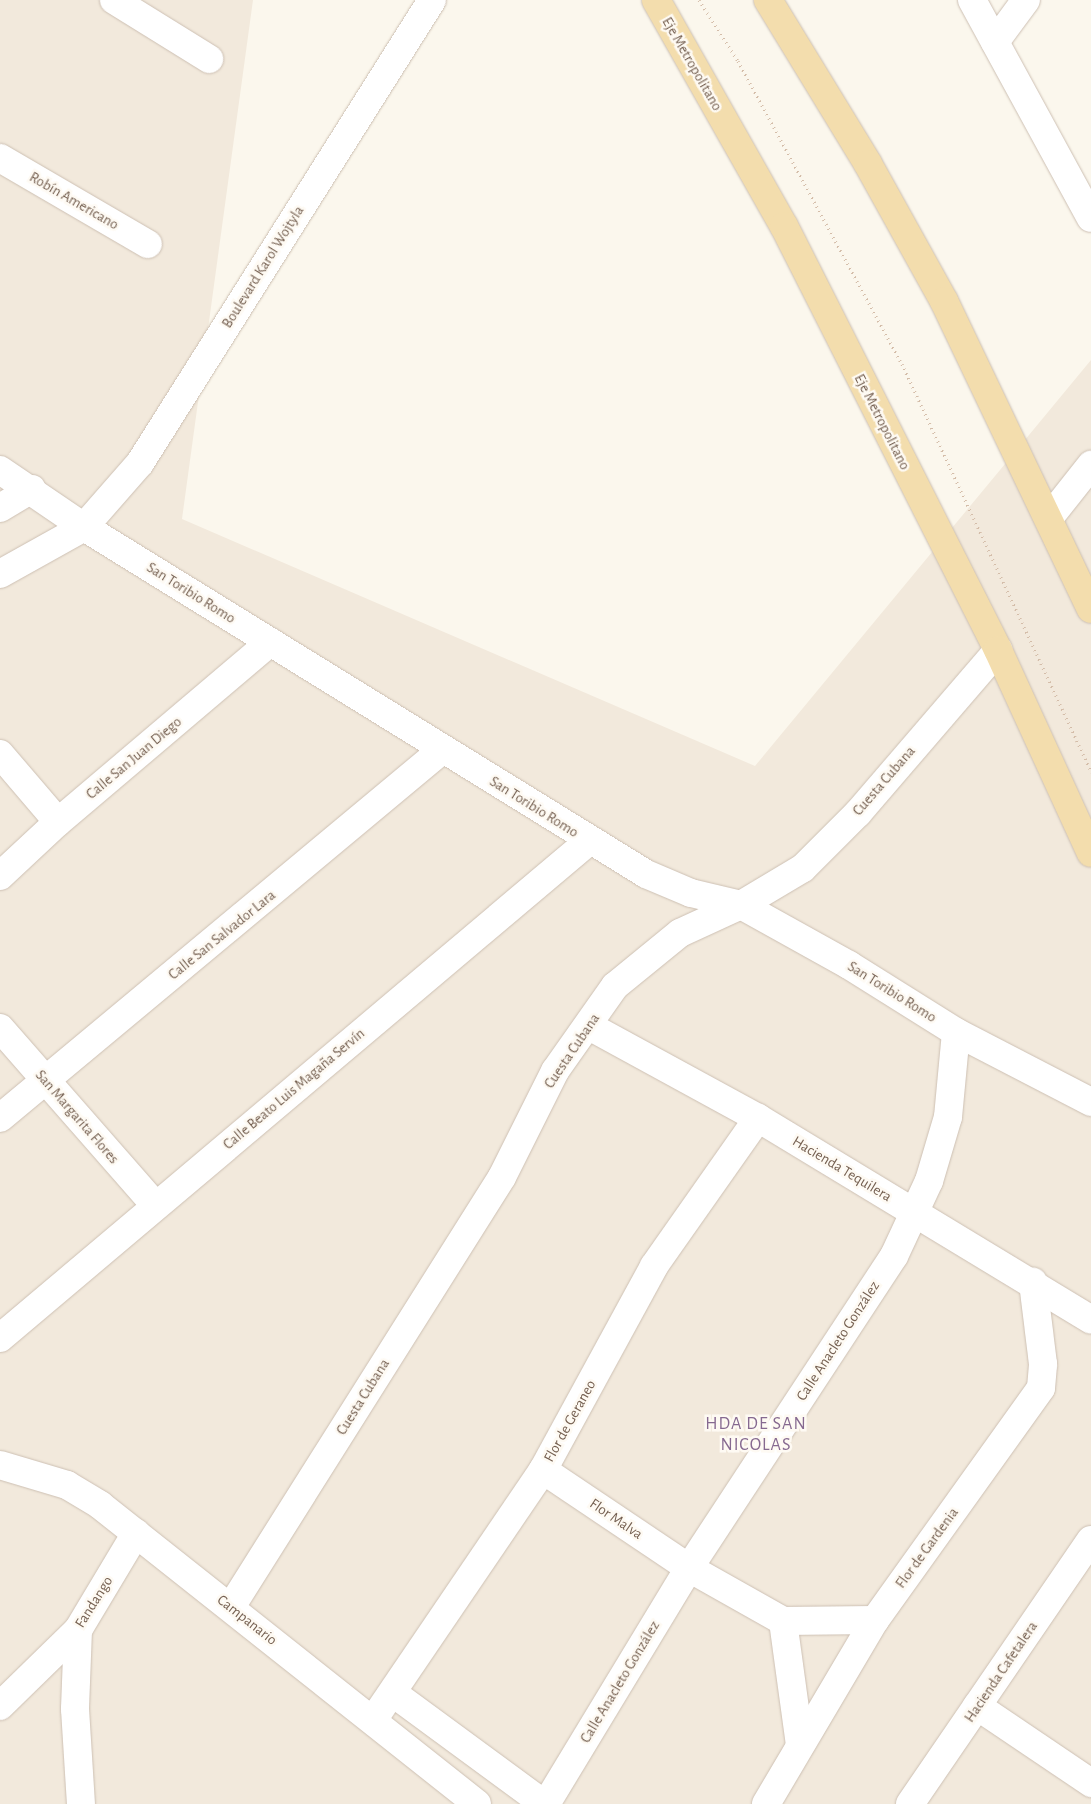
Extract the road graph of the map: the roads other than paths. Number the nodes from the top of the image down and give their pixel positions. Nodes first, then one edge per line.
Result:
1 (114, 0) edge
2 (432, 0) edge
3 (656, 0) edge
4 (768, 0) edge
5 (972, 0) edge
6 (1026, 0) edge
7 (995, 42) junction
8 (209, 59) dead end
9 (0, 158) edge
10 (1091, 218) edge
11 (148, 244) dead end
12 (1091, 465) edge
13 (0, 470) edge
14 (32, 489) junction
15 (0, 508) edge
16 (1049, 518) junction
17 (84, 527) junction
18 (0, 574) edge
19 (1091, 609) edge
20 (270, 642) junction
21 (998, 650) junction
22 (442, 750) junction
23 (0, 754) edge
24 (58, 822) junction
25 (589, 841) junction
26 (1091, 852) edge
27 (0, 876) edge
28 (741, 906) junction
29 (588, 1026) junction
30 (0, 1028) edge
31 (956, 1032) junction
32 (44, 1080) junction
33 (1091, 1102) edge
34 (0, 1118) edge
35 (758, 1118) junction
36 (155, 1206) junction
37 (916, 1214) junction
38 (1033, 1282) junction
39 (1091, 1320) edge
40 (0, 1338) edge
41 (0, 1465) edge
42 (542, 1470) junction
43 (136, 1533) junction
44 (1091, 1540) edge
45 (689, 1568) junction
46 (231, 1607) junction
47 (783, 1620) junction
48 (875, 1620) junction
49 (78, 1630) junction
50 (393, 1693) junction
51 (0, 1706) edge
52 (977, 1706) junction
53 (373, 1720) junction
54 (800, 1745) junction
55 (1091, 1783) edge
56 (81, 1804) edge
57 (478, 1804) edge
58 (545, 1804) edge
59 (766, 1804) edge
60 (910, 1804) edge

1 - 8 street
2 - 17 street, Boulevard Karol Wojtyla
3 - 21 main road, Eje Metropolitano
4 - 16 main road
5 - 7 street
6 - 7 street
7 - 10 street
9 - 11 street, Robín Americano
12 - 16 street
13 - 14 street, San Toribio Romo
14 - 15 street
14 - 17 street, San Toribio Romo
16 - 19 main road
17 - 18 street, Boulevard Karol Wojtyla
17 - 20 street, San Toribio Romo
20 - 22 street, San Toribio Romo
20 - 24 street, Calle San Juan Diego
21 - 26 main road, Eje Metropolitano
21 - 28 street, Cuesta Cubana
22 - 25 street, San Toribio Romo
22 - 32 street, Calle San Salvador Lara
23 - 24 street
24 - 27 street, Calle San Juan Diego
25 - 28 street, San Toribio Romo
25 - 36 street, Calle Beato Luis Magaña Servín
28 - 29 street, Cuesta Cubana
28 - 31 street, San Toribio Romo
29 - 35 street, Hacienda Tequilera
29 - 46 street, Cuesta Cubana
30 - 32 street, San Margarita Flores
31 - 33 street, San Toribio Romo
31 - 37 street, Calle Anacleto González
32 - 34 street, Calle San Salvador Lara
32 - 36 street, San Margarita Flores
35 - 37 street, Hacienda Tequilera
35 - 42 street, Flor de Geraneo
36 - 40 street, Calle Beato Luis Magaña Servín
37 - 38 street, Hacienda Tequilera
37 - 45 street, Calle Anacleto González
38 - 39 street, Hacienda Tequilera
38 - 48 street, Flor de Gardenia
41 - 43 street, Campanario
42 - 45 street, Flor Malva
42 - 50 street, Flor de Geraneo
43 - 46 street, Campanario
43 - 49 street, Fandango
44 - 52 street, Hacienda Cafetalera
45 - 47 street, Flor Malva
45 - 58 street, Calle Anacleto González
46 - 53 street, Campanario
47 - 48 street
47 - 54 street
48 - 54 street, Flor de Gardenia
49 - 51 street, Fandango
49 - 56 street
50 - 53 street, Flor de Geraneo
50 - 58 street
52 - 55 street
52 - 60 street, Hacienda Cafetalera
53 - 57 street, Campanario
54 - 59 street, Flor de Gardenia

